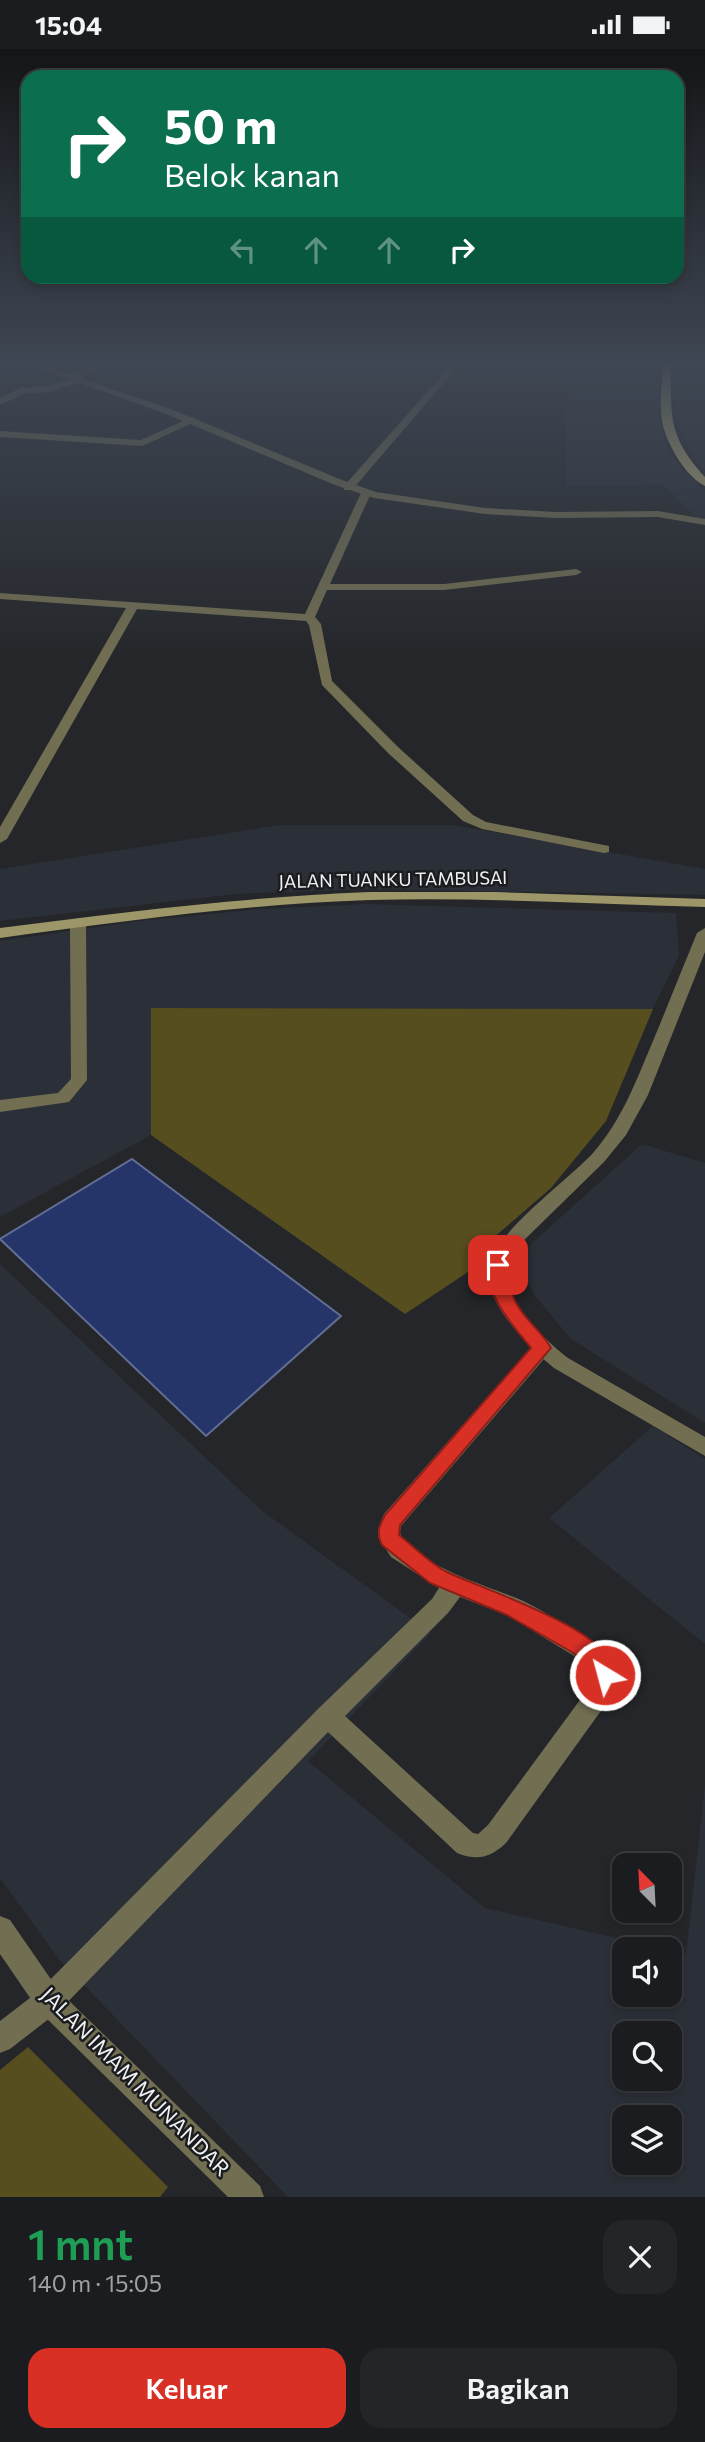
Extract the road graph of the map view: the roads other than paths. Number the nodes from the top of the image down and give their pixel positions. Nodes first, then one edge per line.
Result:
1 (299, 465) edge
2 (368, 465) edge
3 (689, 465) edge
4 (705, 483) edge
5 (348, 488) junction
6 (366, 493) junction
7 (705, 522) edge
8 (576, 572) dead end
9 (323, 587) junction
10 (0, 596) edge
11 (133, 606) junction
12 (309, 618) junction
13 (0, 839) edge
14 (604, 849) dead end
15 (705, 903) edge
16 (78, 923) junction
17 (0, 933) edge
18 (705, 933) edge
19 (0, 1106) edge
20 (542, 1348) junction
21 (705, 1447) edge
22 (455, 1585) junction
23 (327, 1716) junction
24 (0, 1930) edge
25 (49, 2001) junction
26 (0, 2039) edge
27 (249, 2197) edge

1 - 5 street
2 - 5 street
3 - 4 main road
5 - 6 street
6 - 7 street
6 - 9 street
8 - 9 street
9 - 12 street
10 - 11 street
11 - 12 street
11 - 13 street
12 - 14 street
15 - 16 main road, JALAN TUANKU TAMBUSAI
16 - 17 main road, JALAN TUANKU TAMBUSAI
16 - 19 street
18 - 20 street
20 - 21 street
20 - 22 street
22 - 23 street
22 - 23 street
23 - 25 street
24 - 25 street, JALAN IMAM MUNANDAR
25 - 26 street
25 - 27 street, JALAN IMAM MUNANDAR

